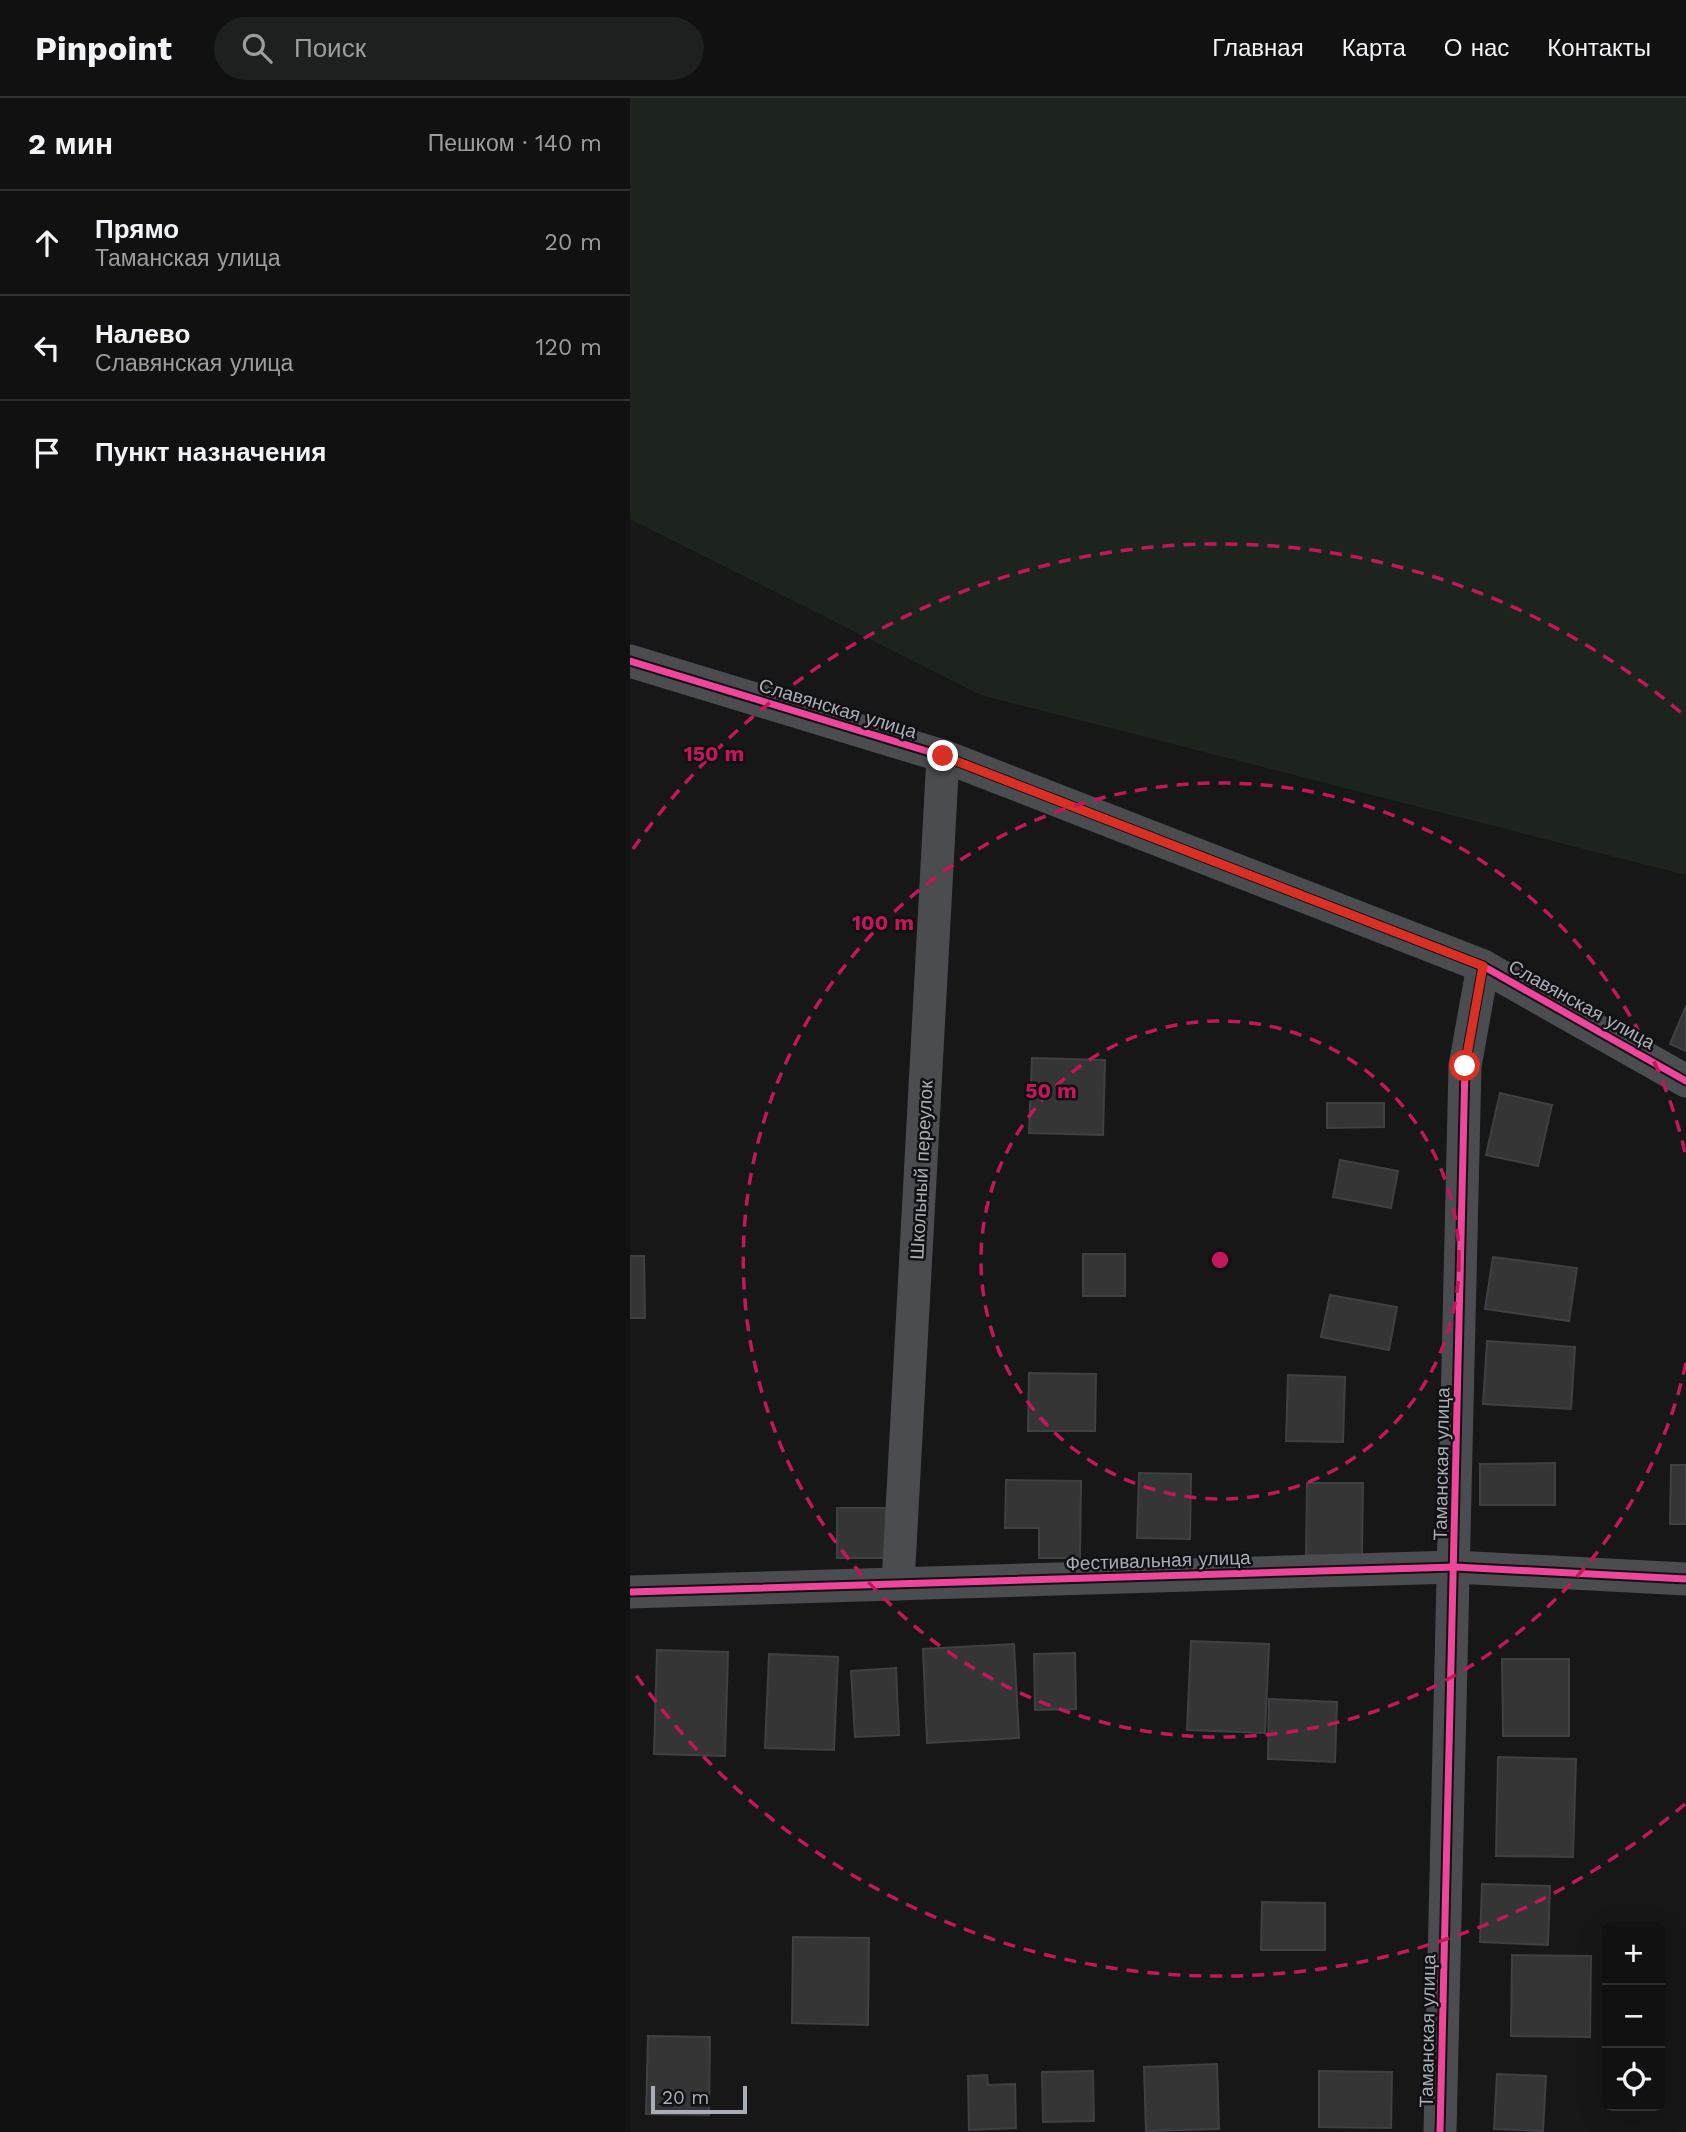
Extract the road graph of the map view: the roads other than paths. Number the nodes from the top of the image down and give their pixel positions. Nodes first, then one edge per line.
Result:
1 (630, 661) edge
2 (943, 756) junction
3 (1483, 966) junction
4 (1686, 1081) edge
5 (1455, 1567) junction
6 (1686, 1579) edge
7 (898, 1584) junction
8 (630, 1592) edge
9 (1440, 2132) edge

1 - 2 street, Славянская улица
2 - 3 street, Славянская улица
2 - 7 street, Школьный переулок
3 - 4 street, Славянская улица
3 - 5 street, Таманская улица
5 - 6 street, Фестивальная улица
5 - 7 street, Фестивальная улица
5 - 9 street, Таманская улица
7 - 8 street, Фестивальная улица

